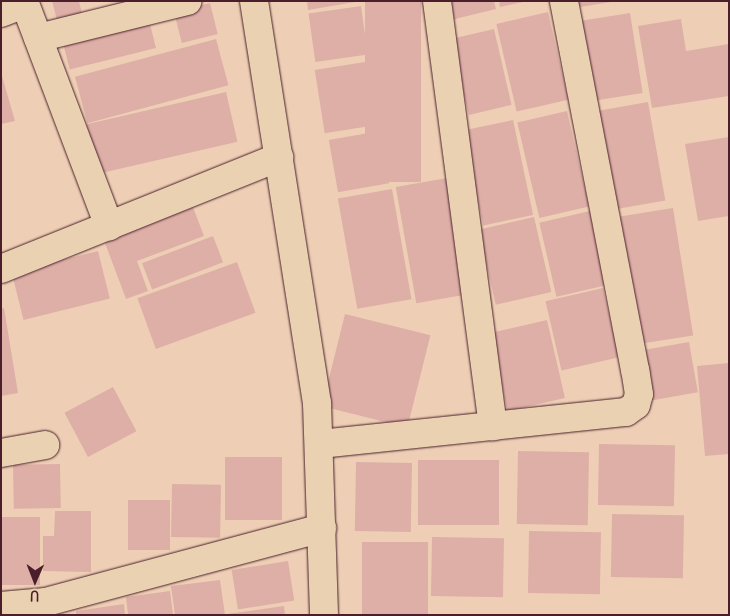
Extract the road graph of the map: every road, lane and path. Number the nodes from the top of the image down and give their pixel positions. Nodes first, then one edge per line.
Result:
1 (187, 1) edge
2 (254, 1) edge
3 (437, 1) edge
4 (564, 1) edge
5 (16, 6) edge
6 (38, 38) junction
7 (279, 157) junction
8 (109, 226) junction
9 (1, 269) edge
10 (493, 426) junction
11 (320, 444) junction
12 (45, 445) dead end
13 (1, 453) edge
14 (322, 528) junction
15 (1, 606) edge
16 (324, 615) edge

1 - 6 street
2 - 7 street
3 - 10 street
4 - 10 street
5 - 6 street
6 - 8 street
7 - 8 street
7 - 11 street
8 - 9 street
10 - 11 street
11 - 14 street
12 - 13 street
14 - 15 street
14 - 16 street

